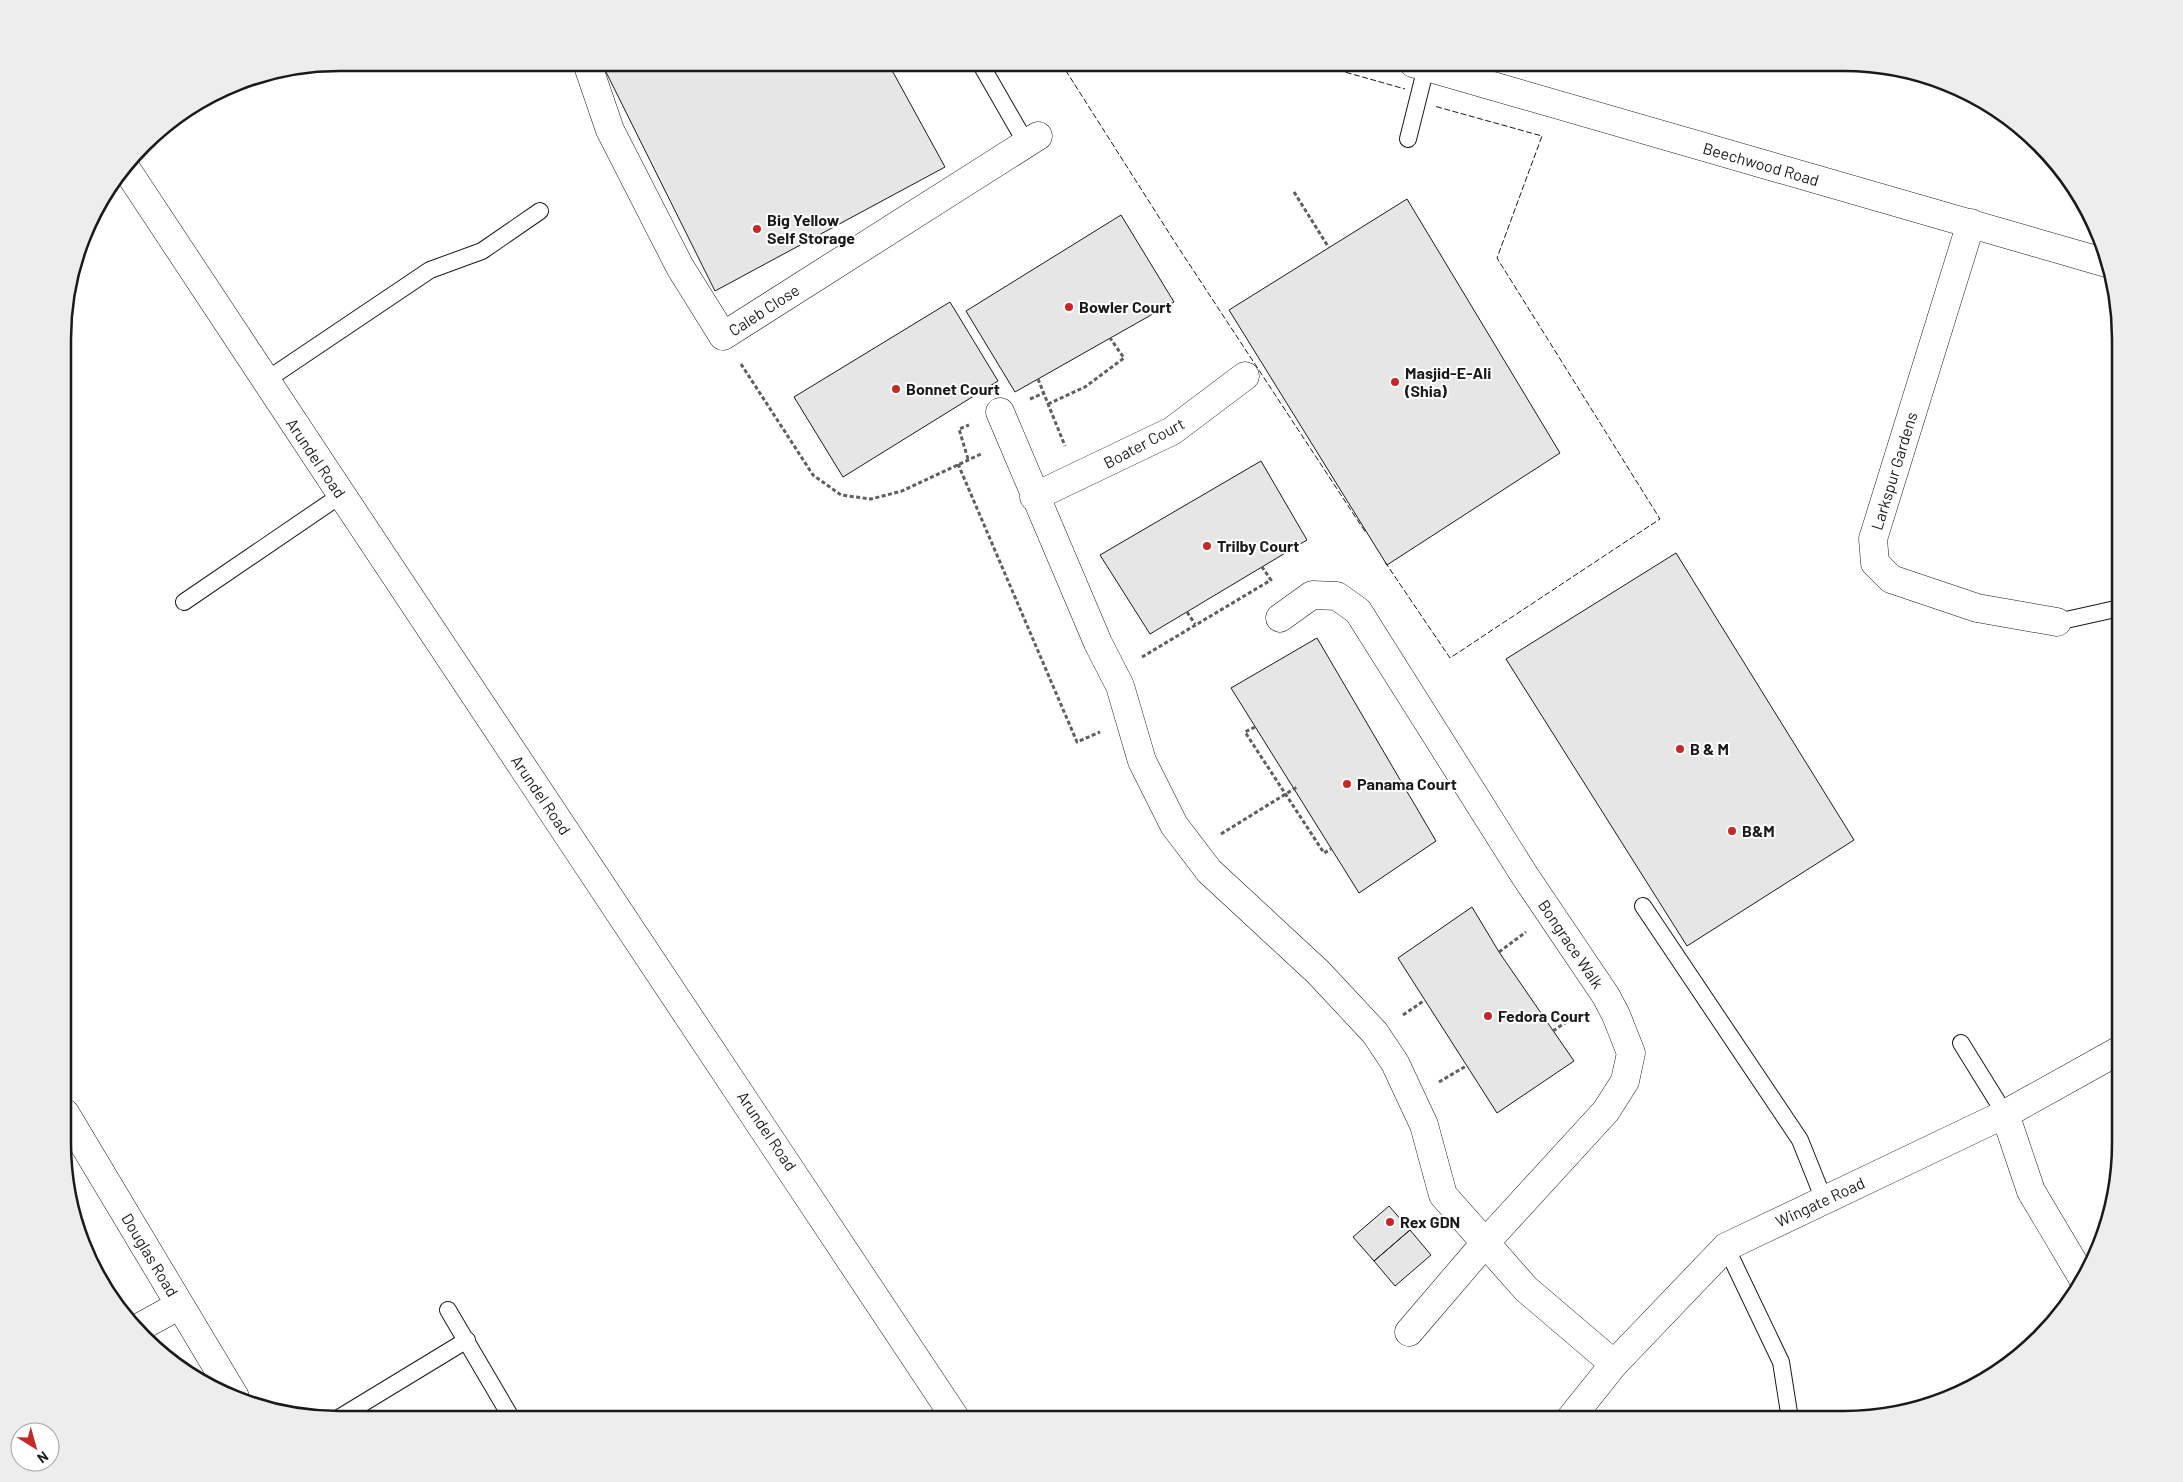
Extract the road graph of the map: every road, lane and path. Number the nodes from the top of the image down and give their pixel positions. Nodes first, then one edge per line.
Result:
1 (590, 71) edge
2 (985, 71) edge
3 (1418, 71) edge
4 (1440, 71) edge
5 (1032, 139) joint
6 (1408, 139) dead end
7 (129, 173) edge
8 (1294, 192) dead end
9 (540, 211) dead end
10 (1971, 223) junction
11 (1329, 248) dead end
12 (2100, 261) edge
13 (723, 336) junction
14 (1110, 338) dead end
15 (1245, 376) dead end
16 (1038, 379) dead end
17 (265, 381) junction
18 (1048, 404) junction
19 (1000, 412) dead end
20 (1011, 441) junction
21 (1068, 453) dead end
22 (958, 464) junction
23 (342, 496) junction
24 (1034, 498) junction
25 (1262, 568) dead end
26 (184, 602) dead end
27 (2112, 610) edge
28 (1187, 612) dead end
29 (1280, 618) dead end
30 (2057, 622) joint
31 (1195, 624) junction
32 (1117, 680) junction
33 (1130, 718) junction
34 (1255, 727) dead end
35 (1297, 787) dead end
36 (1286, 794) junction
37 (1331, 848) dead end
38 (1193, 851) junction
39 (1643, 906) dead end
40 (1961, 1043) dead end
41 (2112, 1054) edge
42 (2005, 1114) junction
43 (71, 1123) edge
44 (1824, 1200) junction
45 (1486, 1242) junction
46 (1726, 1247) junction
47 (2079, 1272) edge
48 (180, 1305) junction
49 (448, 1310) dead end
50 (144, 1325) edge
51 (1409, 1332) dead end
52 (466, 1340) junction
53 (1614, 1364) junction
54 (229, 1386) edge
55 (350, 1411) edge
56 (507, 1411) edge
57 (948, 1411) edge
58 (1576, 1411) edge
59 (1789, 1411) edge

1 - 13 street, Caleb Close
2 - 5 lane
3 - 6 lane
4 - 10 street, Beechwood Road
5 - 13 street, Caleb Close
7 - 17 street, Arundel Road
8 - 11 path
9 - 17 lane
10 - 12 street, Beechwood Road
10 - 30 street, Larkspur Gardens
13 - 22 path
14 - 18 path
15 - 24 street, Boater Court
16 - 18 path
17 - 23 street, Arundel Road
18 - 21 path
19 - 20 street
20 - 22 path
20 - 24 street
22 - 33 path
23 - 26 lane
23 - 57 street, Arundel Road
24 - 32 street
25 - 31 path
27 - 30 lane
28 - 31 path
29 - 45 street, Bongrace Walk
31 - 32 path
32 - 33 street
33 - 38 street
34 - 36 path
35 - 36 path
36 - 37 path
36 - 38 path
38 - 45 street
39 - 44 lane
40 - 42 lane
41 - 42 street, Wingate Road
42 - 44 street, Wingate Road
42 - 47 street
43 - 48 street, Douglas Road
44 - 46 street, Wingate Road
45 - 51 street, Bongrace Walk
45 - 53 street
46 - 53 street, Wingate Road
46 - 59 lane
48 - 50 street
48 - 54 street, Douglas Road
49 - 52 lane
52 - 55 lane
52 - 56 lane
53 - 58 street, Wingate Road

